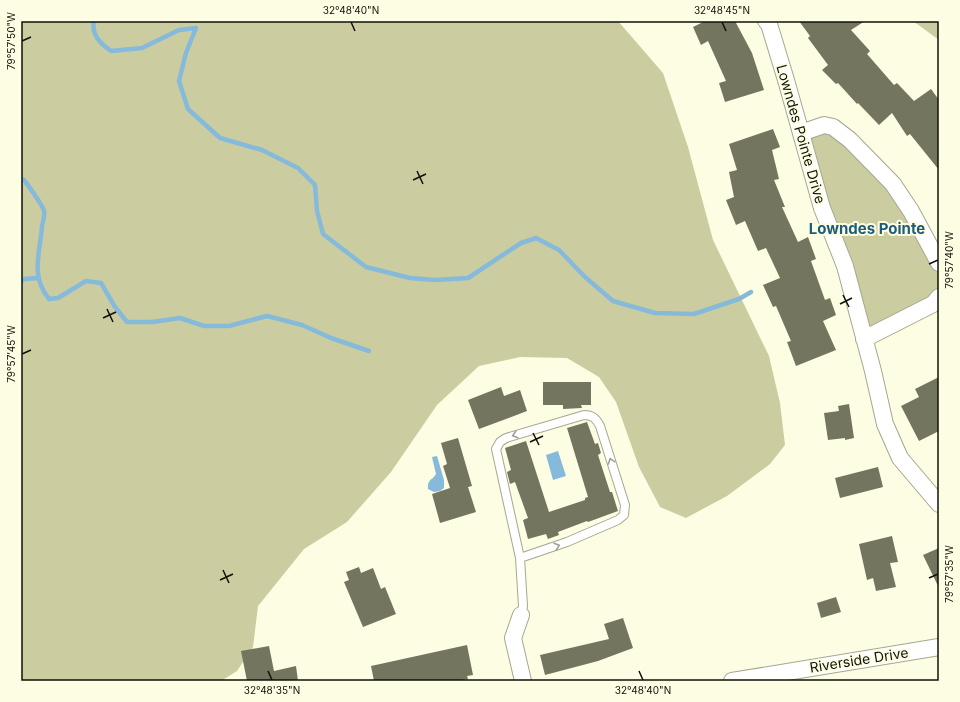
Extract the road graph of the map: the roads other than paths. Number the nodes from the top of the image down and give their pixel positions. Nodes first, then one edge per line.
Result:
1 (766, 21) edge
2 (801, 133) junction
3 (939, 263) edge
4 (939, 297) edge
5 (864, 339) junction
6 (939, 504) edge
7 (520, 558) junction
8 (521, 615) joint
9 (939, 647) edge
10 (523, 681) edge
11 (732, 681) edge

1 - 2 street, Lowndes Pointe Drive
2 - 3 street
2 - 5 street, Lowndes Pointe Drive
4 - 5 street
5 - 6 street, Lowndes Pointe Drive
7 -> 7 lane
7 - 8 lane
8 - 10 street
9 - 11 street, Riverside Drive

